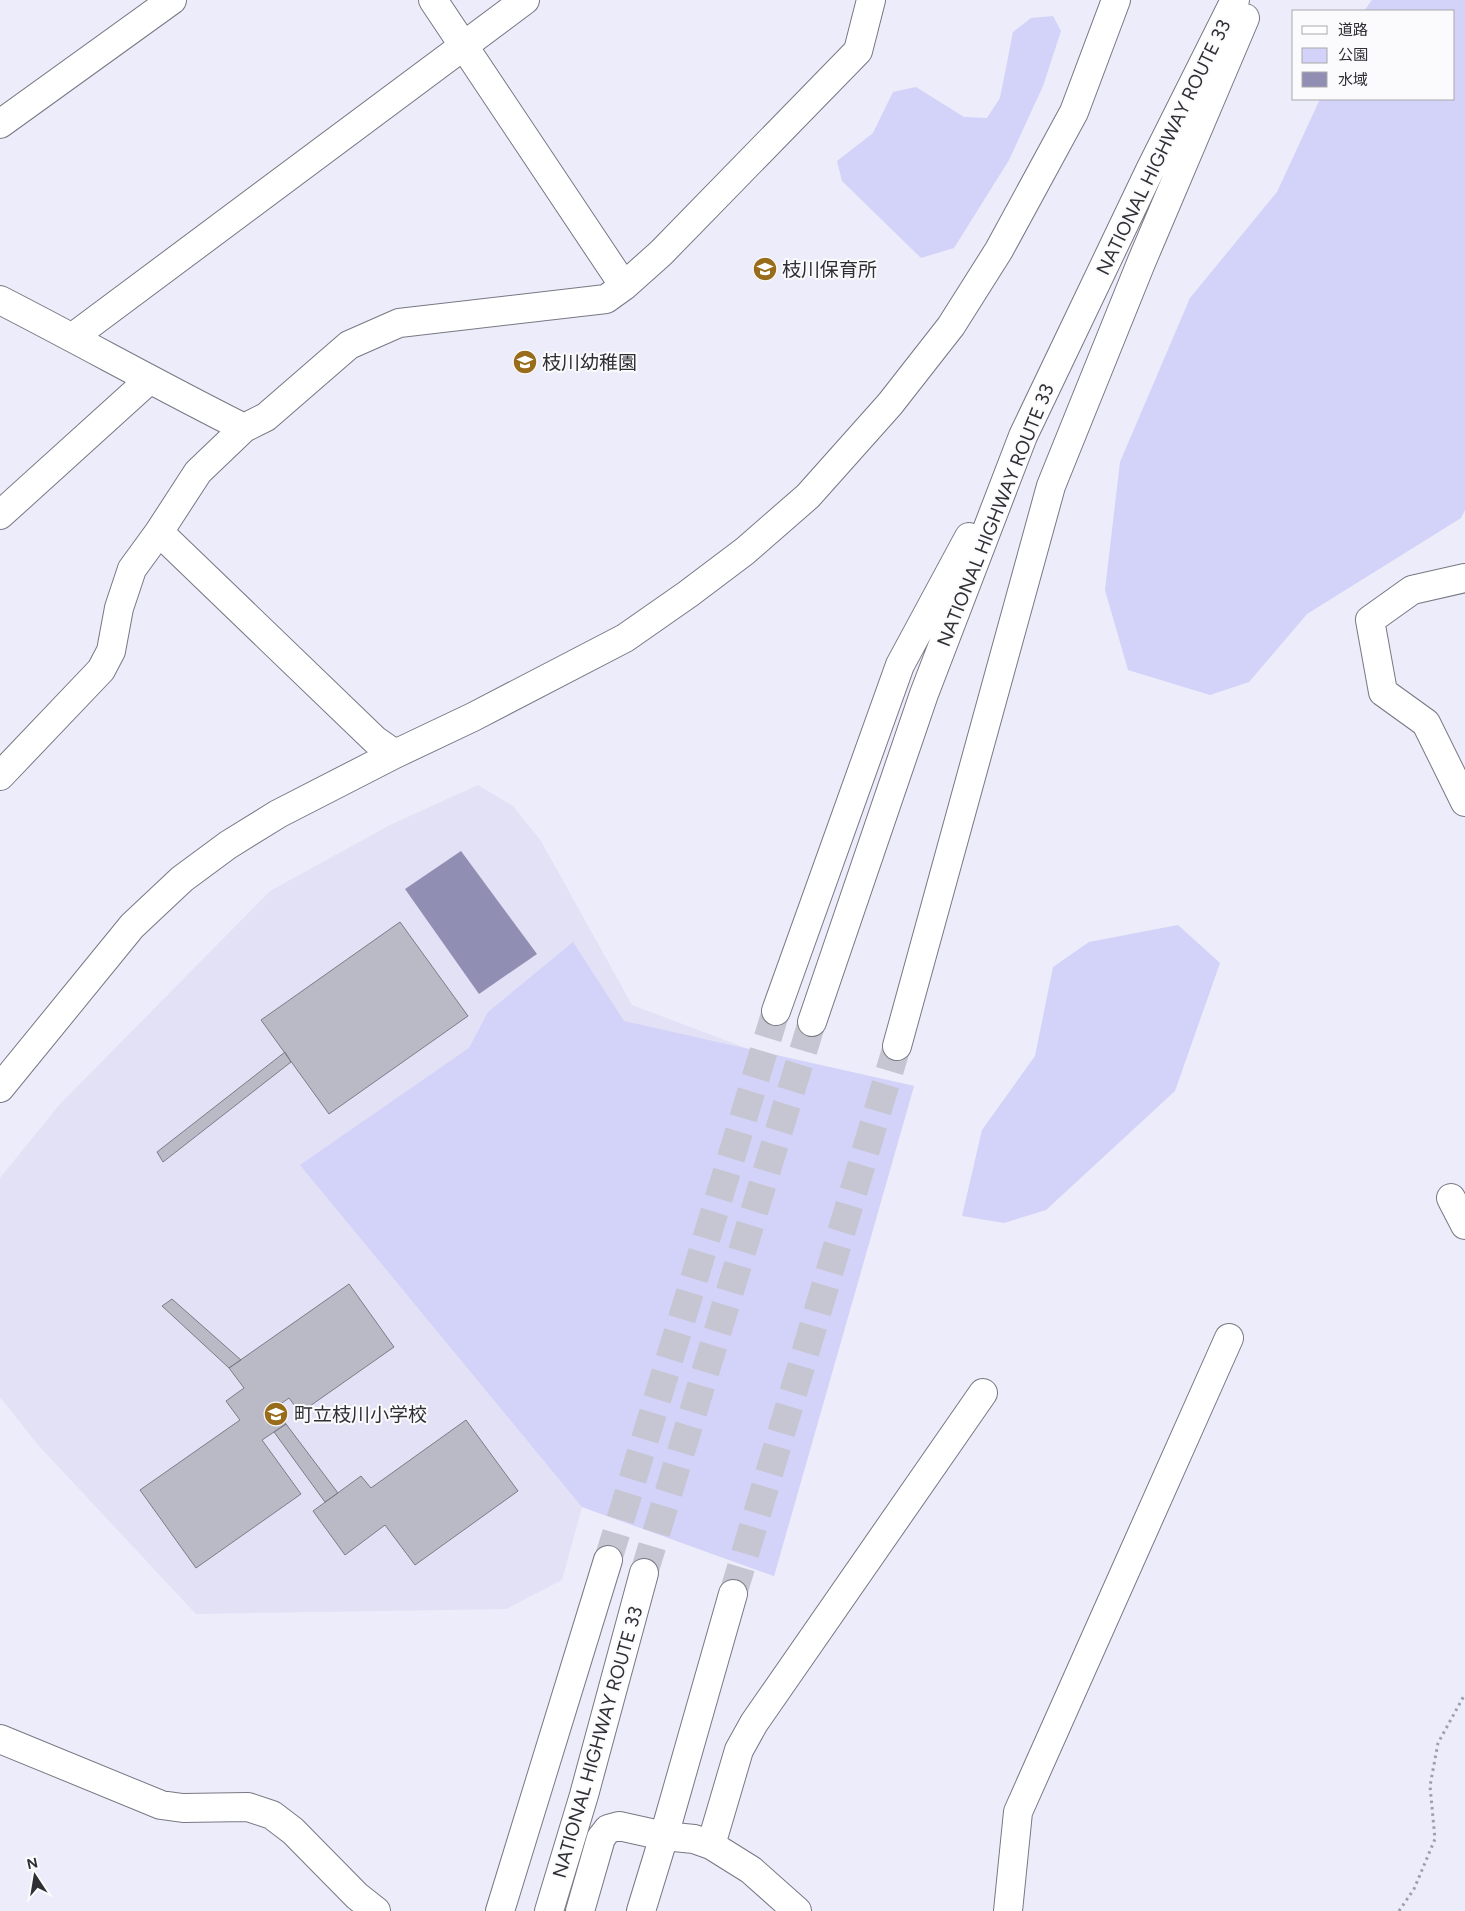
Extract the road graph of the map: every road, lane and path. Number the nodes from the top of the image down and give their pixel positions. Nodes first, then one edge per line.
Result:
1 (172, 0) edge
2 (433, 0) edge
3 (525, 0) edge
4 (871, 0) edge
5 (1116, 0) edge
6 (1235, 0) edge
7 (1252, 0) edge
8 (464, 46) junction
9 (0, 124) edge
10 (624, 286) junction
11 (0, 300) edge
12 (73, 337) junction
13 (149, 380) junction
14 (244, 428) junction
15 (1023, 436) junction
16 (0, 514) edge
17 (159, 532) junction
18 (1465, 578) edge
19 (395, 754) junction
20 (0, 776) edge
21 (1465, 802) edge
22 (776, 1011) tunnel mouth
23 (812, 1022) tunnel mouth
24 (897, 1046) tunnel mouth
25 (0, 1088) edge
26 (1451, 1198) dead end
27 (1465, 1225) edge
28 (1229, 1338) dead end
29 (983, 1392) dead end
30 (608, 1560) tunnel mouth
31 (644, 1573) tunnel mouth
32 (733, 1594) tunnel mouth
33 (1465, 1694) edge
34 (0, 1739) edge
35 (664, 1836) junction
36 (711, 1845) junction
37 (376, 1911) edge
38 (500, 1911) edge
39 (549, 1911) edge
40 (580, 1911) edge
41 (641, 1911) edge
42 (797, 1911) edge
43 (1008, 1911) edge
44 (1399, 1911) edge

1 - 9 main road
2 - 8 main road
3 - 8 main road
4 - 10 main road
5 - 19 main road
6 - 15 main road, NATIONAL HIGHWAY ROUTE 33
7 - 24 main road
8 - 10 main road
8 - 12 main road
10 - 14 main road
11 - 12 main road
12 - 13 main road
13 - 14 main road
13 - 16 main road
14 - 17 main road
15 - 22 main road
15 - 23 main road, NATIONAL HIGHWAY ROUTE 33
17 - 19 main road
17 - 20 main road
18 - 21 main road
19 - 25 main road
26 - 27 main road
28 - 43 main road
29 - 36 main road
30 - 38 main road
31 - 39 main road, NATIONAL HIGHWAY ROUTE 33
32 - 35 main road
33 - 44 path
34 - 37 main road
35 - 36 main road
35 - 40 main road
35 - 41 main road
36 - 42 main road

